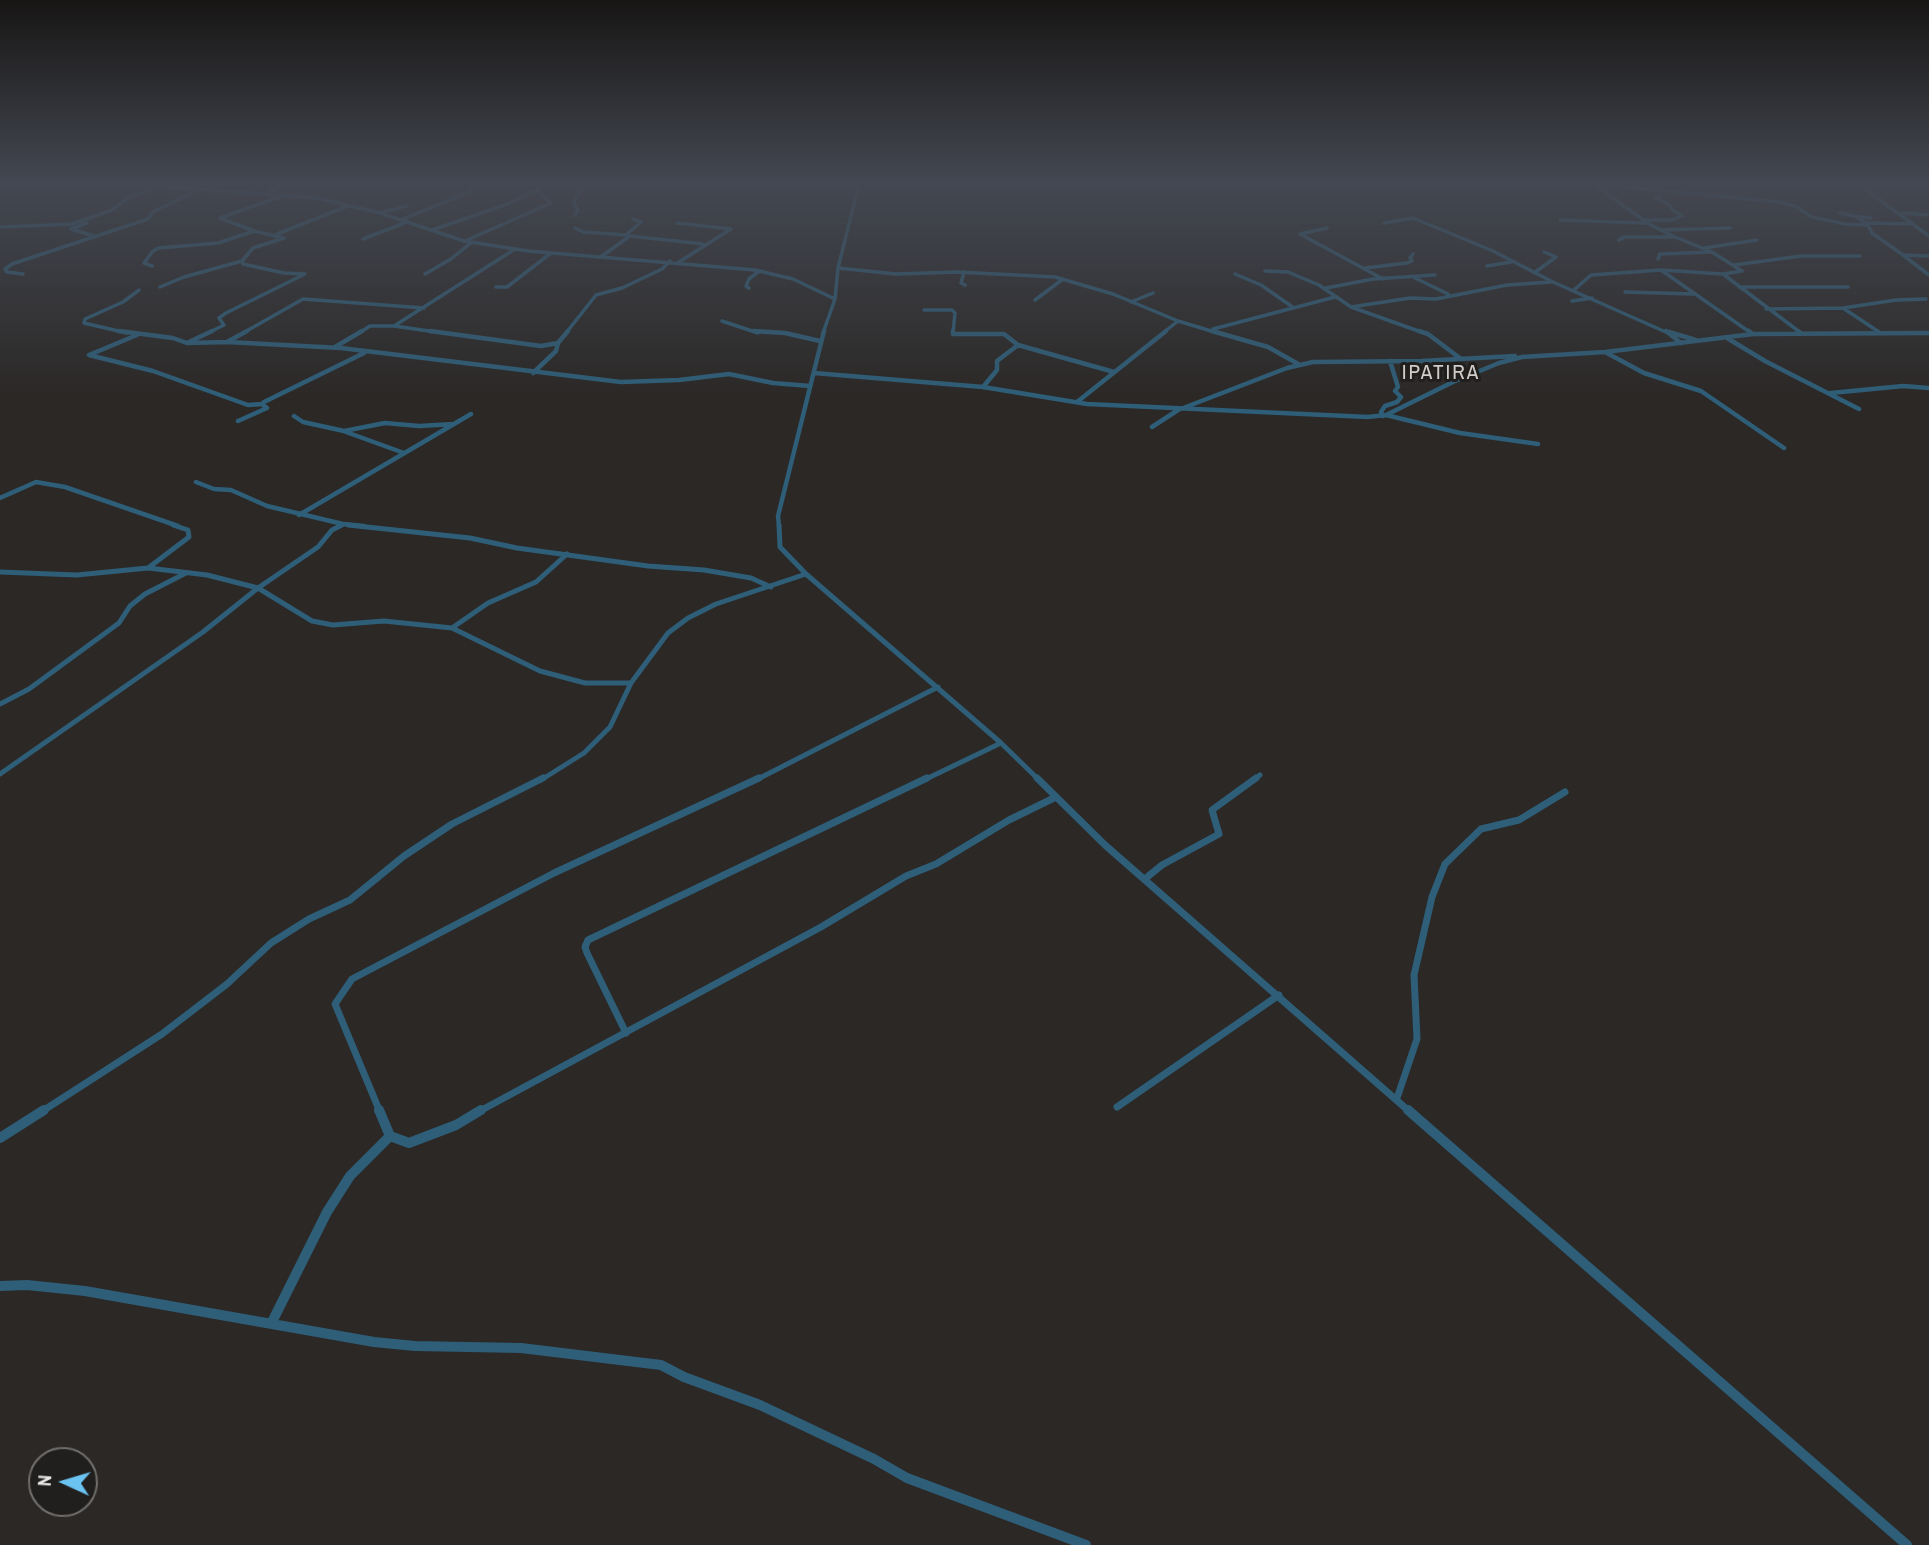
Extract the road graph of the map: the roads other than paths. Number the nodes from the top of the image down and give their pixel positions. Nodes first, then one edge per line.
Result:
1 (37, 256) edge
2 (149, 256) edge
3 (246, 256) edge
4 (454, 256) edge
5 (504, 256) edge
6 (547, 256) edge
7 (591, 256) edge
8 (686, 256) edge
9 (841, 256) edge
10 (1341, 256) edge
11 (1411, 256) edge
12 (1500, 256) edge
13 (1554, 256) edge
14 (1657, 256) edge
15 (1719, 256) edge
16 (1800, 256) edge
17 (1904, 256) edge
18 (602, 257) joint
19 (1658, 259) dead end
20 (242, 261) junction
21 (670, 261) junction
22 (678, 262) junction
23 (1513, 262) junction
24 (1734, 265) junction
25 (152, 266) dead end
26 (1487, 266) dead end
27 (838, 268) junction
28 (1363, 268) junction
29 (1661, 270) junction
30 (760, 271) junction
31 (1265, 271) dead end
32 (964, 272) junction
33 (1534, 273) junction
34 (23, 274) dead end
35 (425, 274) dead end
36 (1235, 274) dead end
37 (1723, 274) junction
38 (1435, 275) dead end
39 (1929, 275) edge
40 (1415, 278) junction
41 (1063, 279) junction
42 (1383, 279) junction
43 (1553, 282) junction
44 (965, 285) dead end
45 (160, 287) dead end
46 (496, 287) dead end
47 (1848, 287) dead end
48 (749, 288) dead end
49 (1326, 288) junction
50 (1739, 288) junction
51 (139, 290) dead end
52 (1574, 290) junction
53 (1625, 292) dead end
54 (1153, 293) dead end
55 (1696, 294) junction
56 (1450, 295) junction
57 (1335, 297) junction
58 (1593, 298) junction
59 (835, 299) junction
60 (1926, 299) dead end
61 (1035, 300) dead end
62 (1573, 301) dead end
63 (1131, 302) junction
64 (1759, 303) junction
65 (425, 307) junction
66 (1351, 307) junction
67 (1777, 307) junction
68 (1294, 308) junction
69 (1843, 308) junction
70 (1766, 309) junction
71 (924, 310) dead end
72 (722, 321) dead end
73 (1178, 321) junction
74 (394, 326) junction
75 (1213, 329) junction
76 (1665, 331) junction
77 (1882, 333) junction
78 (1929, 333) edge
79 (1753, 334) junction
80 (1802, 334) junction
81 (137, 335) junction
82 (1725, 337) junction
83 (820, 341) junction
84 (1698, 341) junction
85 (227, 342) junction
86 (187, 343) junction
87 (558, 343) junction
88 (1681, 343) junction
89 (1018, 345) junction
90 (333, 348) junction
91 (1605, 352) junction
92 (365, 353) junction
93 (1517, 357) junction
94 (1461, 359) junction
95 (1390, 361) junction
96 (1300, 365) junction
97 (1114, 372) junction
98 (533, 373) junction
99 (812, 379) junction
100 (983, 387) junction
101 (1929, 388) edge
102 (1829, 393) junction
103 (1077, 402) junction
104 (262, 404) junction
105 (1859, 409) dead end
106 (1178, 410) junction
107 (471, 414) dead end
108 (293, 416) dead end
109 (1384, 416) junction
110 (238, 421) dead end
111 (455, 423) junction
112 (1152, 427) dead end
113 (344, 431) junction
114 (1538, 444) dead end
115 (1784, 449) dead end
116 (404, 453) junction
117 (196, 482) dead end
118 (0, 498) edge
119 (299, 515) junction
120 (343, 524) junction
121 (567, 554) junction
122 (148, 568) junction
123 (0, 572) edge
124 (188, 572) junction
125 (806, 574) junction
126 (258, 587) junction
127 (771, 587) junction
128 (452, 628) junction
129 (631, 682) junction
130 (938, 687) junction
131 (0, 704) edge
132 (1001, 743) junction
133 (0, 775) edge
134 (1260, 775) dead end
135 (1565, 792) dead end
136 (1054, 798) junction
137 (1146, 878) junction
138 (1279, 995) junction
139 (626, 1033) junction
140 (1397, 1098) junction
141 (1117, 1107) dead end
142 (390, 1136) junction
143 (0, 1138) edge
144 (0, 1286) edge
145 (272, 1322) junction
146 (1086, 1545) edge
147 (1906, 1545) edge

1 - 34 street
2 - 25 street
3 - 20 street
4 - 35 street
5 - 65 street
6 - 46 street
7 - 18 street
8 - 22 street
9 - 27 street
10 - 28 street
11 - 28 street
12 - 23 street
13 - 33 street
14 - 19 street
15 - 24 street
16 - 24 street
17 - 39 street
18 - 21 street
20 - 45 street
20 - 86 street
21 - 22 street
21 - 87 street
22 - 30 street
23 - 26 street
23 - 33 street
24 - 37 street
27 - 32 street
27 - 59 street
28 - 42 street
29 - 37 street
29 - 52 street
29 - 55 street
30 - 48 street
30 - 59 street
31 - 49 street
32 - 41 street
32 - 44 street
33 - 43 street
36 - 68 street
37 - 50 street
38 - 40 street
40 - 42 street
40 - 56 street
41 - 61 street
41 - 63 street
42 - 49 street
43 - 52 street
43 - 56 street
47 - 50 street
49 - 57 street
50 - 64 street
51 - 81 street
52 - 58 street
53 - 55 street
54 - 63 street
55 - 79 street
56 - 66 street
57 - 66 street
57 - 68 street
58 - 62 street
58 - 76 street
59 - 83 street
60 - 69 street
63 - 73 street
64 - 67 street
64 - 70 street
65 - 74 street
65 - 85 street
66 - 94 street
67 - 69 street
67 - 70 street
68 - 75 street
69 - 77 street
70 - 80 street
71 - 89 street
72 - 83 street
73 - 75 street
73 - 97 street
74 - 87 street
74 - 90 street
75 - 96 street
76 - 84 street
76 - 88 street
77 - 78 street
77 - 80 street
79 - 80 street
79 - 82 street
81 - 86 street
81 - 104 street
82 - 84 street
82 - 102 street
83 - 99 street
84 - 88 street
85 - 86 street
85 - 90 street
87 - 98 street
88 - 91 street
89 - 97 street
89 - 100 street
90 - 92 street
91 - 93 street
91 - 115 street
92 - 98 street
92 - 104 street
93 - 94 street
93 - 109 street
94 - 95 street
95 - 96 street
95 - 109 street
96 - 106 street
97 - 103 street
98 - 99 street
99 - 100 street
99 - 125 street
100 - 103 street
101 - 102 street
102 - 105 street
103 - 106 street
104 - 110 street
106 - 109 street
106 - 112 street
107 - 111 street
108 - 113 street
109 - 114 street
111 - 113 street
111 - 116 street
113 - 116 street
116 - 119 street
117 - 119 street
118 - 122 street
119 - 120 street
120 - 121 street
120 - 126 street
121 - 127 street
121 - 128 street
122 - 123 street
122 - 124 street
124 - 126 street
124 - 131 street
125 - 127 street
125 - 130 street
126 - 128 street
126 - 133 street
127 - 129 street
128 - 129 street
129 - 143 street
130 - 132 street
130 - 142 street
132 - 136 street
132 - 139 street
134 - 137 street
135 - 140 street
136 - 137 street
136 - 139 street
137 - 138 street
138 - 140 street
138 - 141 street
139 - 142 street
140 - 147 street
142 - 145 street
144 - 145 street
145 - 146 street

